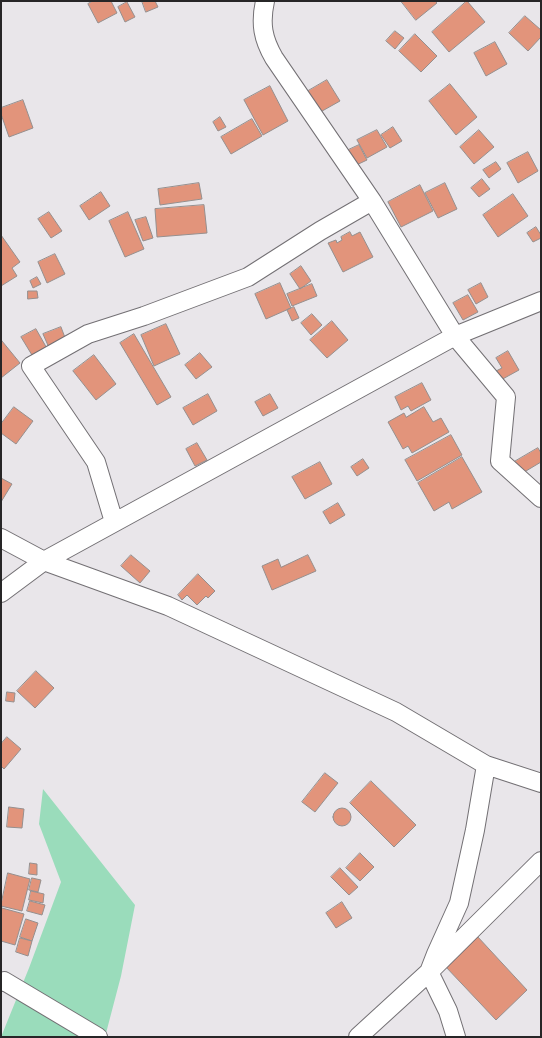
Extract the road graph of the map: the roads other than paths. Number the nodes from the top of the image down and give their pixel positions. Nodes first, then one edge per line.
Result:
1 (265, 1) edge
2 (372, 202) junction
3 (541, 301) edge
4 (455, 336) junction
5 (541, 498) edge
6 (114, 522) junction
7 (1, 538) edge
8 (44, 561) junction
9 (1, 593) edge
10 (486, 765) junction
11 (541, 783) edge
12 (541, 861) edge
13 (429, 972) junction
14 (1, 982) edge
15 (98, 1037) edge
16 (358, 1037) edge
17 (456, 1037) edge

1 - 2 street
2 - 4 street
2 - 6 street
3 - 4 street
4 - 5 street
4 - 6 street
6 - 8 street
7 - 8 street
8 - 9 street
8 - 10 street
10 - 11 street
10 - 13 street
12 - 13 street
13 - 16 street
13 - 17 street
14 - 15 street

